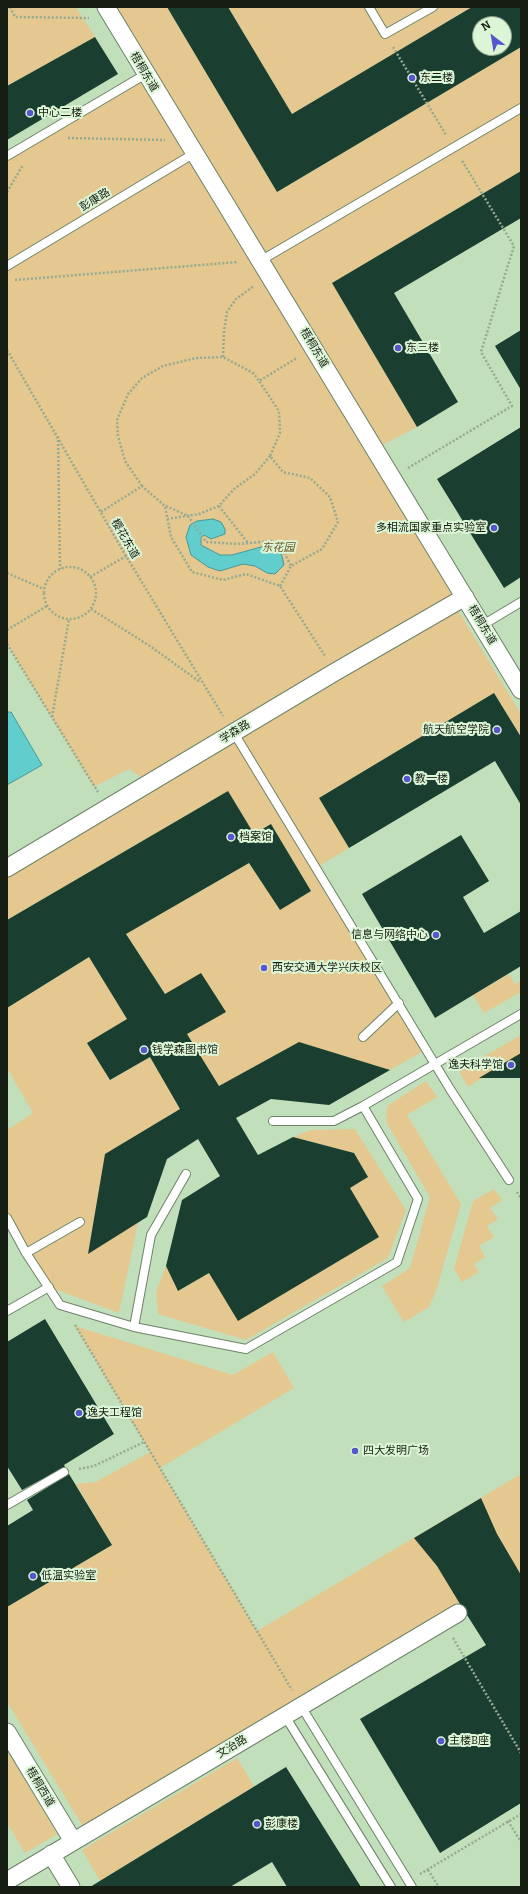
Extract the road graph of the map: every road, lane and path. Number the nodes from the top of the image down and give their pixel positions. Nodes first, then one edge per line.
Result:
1 (10, 7) edge
2 (369, 7) edge
3 (432, 7) edge
4 (109, 13) edge
5 (385, 34) junction
6 (146, 74) junction
7 (521, 108) edge
8 (39, 137) junction
9 (190, 147) junction
10 (454, 147) junction
11 (7, 156) edge
12 (23, 164) dead end
13 (7, 192) edge
14 (260, 260) junction
15 (7, 266) edge
16 (269, 275) junction
17 (7, 280) edge
18 (314, 348) junction
19 (7, 350) edge
20 (223, 357) junction
21 (259, 381) junction
22 (58, 436) junction
23 (270, 456) junction
24 (392, 478) junction
25 (142, 486) junction
26 (165, 506) junction
27 (219, 506) junction
28 (101, 512) junction
29 (188, 516) junction
30 (167, 519) junction
31 (248, 543) junction
32 (126, 556) junction
33 (291, 566) junction
34 (60, 569) junction
35 (7, 573) edge
36 (90, 577) junction
37 (280, 586) junction
38 (44, 589) junction
39 (465, 597) junction
40 (521, 602) edge
41 (47, 606) junction
42 (91, 609) junction
43 (68, 619) junction
44 (481, 626) junction
45 (7, 630) edge
46 (7, 644) edge
47 (335, 672) junction
48 (202, 683) junction
49 (521, 690) edge
50 (52, 718) junction
51 (234, 733) junction
52 (107, 808) junction
53 (7, 868) edge
54 (399, 1003) junction
55 (521, 1014) edge
56 (363, 1038) dead end
57 (436, 1063) junction
58 (363, 1106) junction
59 (273, 1122) dead end
60 (186, 1174) dead end
61 (509, 1180) dead end
62 (7, 1218) edge
63 (80, 1222) dead end
64 (26, 1253) junction
65 (49, 1287) junction
66 (60, 1305) junction
67 (7, 1311) edge
68 (134, 1327) junction
69 (144, 1442) junction
70 (64, 1472) joint
71 (7, 1505) edge
72 (458, 1613) dead end
73 (443, 1622) junction
74 (301, 1706) junction
75 (285, 1716) junction
76 (7, 1732) edge
77 (521, 1753) edge
78 (521, 1814) edge
79 (508, 1821) junction
80 (74, 1841) junction
81 (521, 1842) edge
82 (51, 1854) junction
83 (428, 1870) junction
84 (7, 1881) edge
85 (410, 1884) edge
86 (71, 1887) edge
87 (391, 1887) edge
88 (439, 1887) edge

1 - 4 path
2 - 5 lane
3 - 5 lane
4 - 6 street, 梧桐东道
5 - 10 path
6 - 8 lane
6 - 9 street, 梧桐东道
7 - 10 lane
8 - 9 path
8 - 11 lane
9 - 14 street, 梧桐东道
9 - 15 lane, 彭康路
10 - 14 lane
10 - 24 path
12 - 13 path
14 - 16 street, 梧桐东道
14 - 17 path
16 - 18 street, 梧桐东道
16 - 20 path
18 - 21 path
18 - 24 street, 梧桐东道
19 - 22 path, 樱花东道
20 - 21 path
20 - 25 path
21 - 23 path
22 - 28 path, 樱花东道
22 - 34 path
23 - 27 path
23 - 33 path
24 - 39 street, 梧桐东道
25 - 26 path
25 - 28 path
26 - 29 path
26 - 30 path
27 - 29 path
27 - 31 path
28 - 32 path, 樱花东道
29 - 30 path
29 - 31 path
30 - 37 path
31 - 33 path
32 - 36 path
32 - 48 path, 樱花东道
33 - 37 path
34 - 36 path
34 - 38 path
35 - 38 path
36 - 42 path
37 - 47 path
38 - 41 path
39 - 44 street, 梧桐东道
39 - 47 street, 学森路
40 - 44 lane
41 - 43 path
41 - 45 path
42 - 43 path
42 - 48 path
43 - 50 path
44 - 49 street, 梧桐东道
46 - 50 path
47 - 51 street, 学森路
48 - 51 path, 樱花东道
50 - 52 path
51 - 52 street, 学森路
51 - 54 lane
52 - 53 street, 学森路
54 - 56 lane
54 - 57 lane
55 - 57 lane
57 - 58 lane
57 - 61 lane
58 - 59 lane
58 - 68 lane
60 - 68 lane
62 - 64 lane
63 - 64 lane
64 - 65 lane
65 - 66 lane
65 - 67 lane
66 - 68 lane
66 - 69 path
69 - 70 path
69 - 74 path
70 - 71 lane
72 - 73 street, 文治路
73 - 74 street, 文治路
73 - 77 path
74 - 75 street, 文治路
74 - 85 lane
75 - 80 street, 文治路
75 - 87 lane
76 - 80 street, 梧桐西道
78 - 79 path
79 - 81 path
79 - 83 path
80 - 82 street, 文治路
82 - 84 street, 文治路
82 - 86 street
83 - 85 path
83 - 88 path

